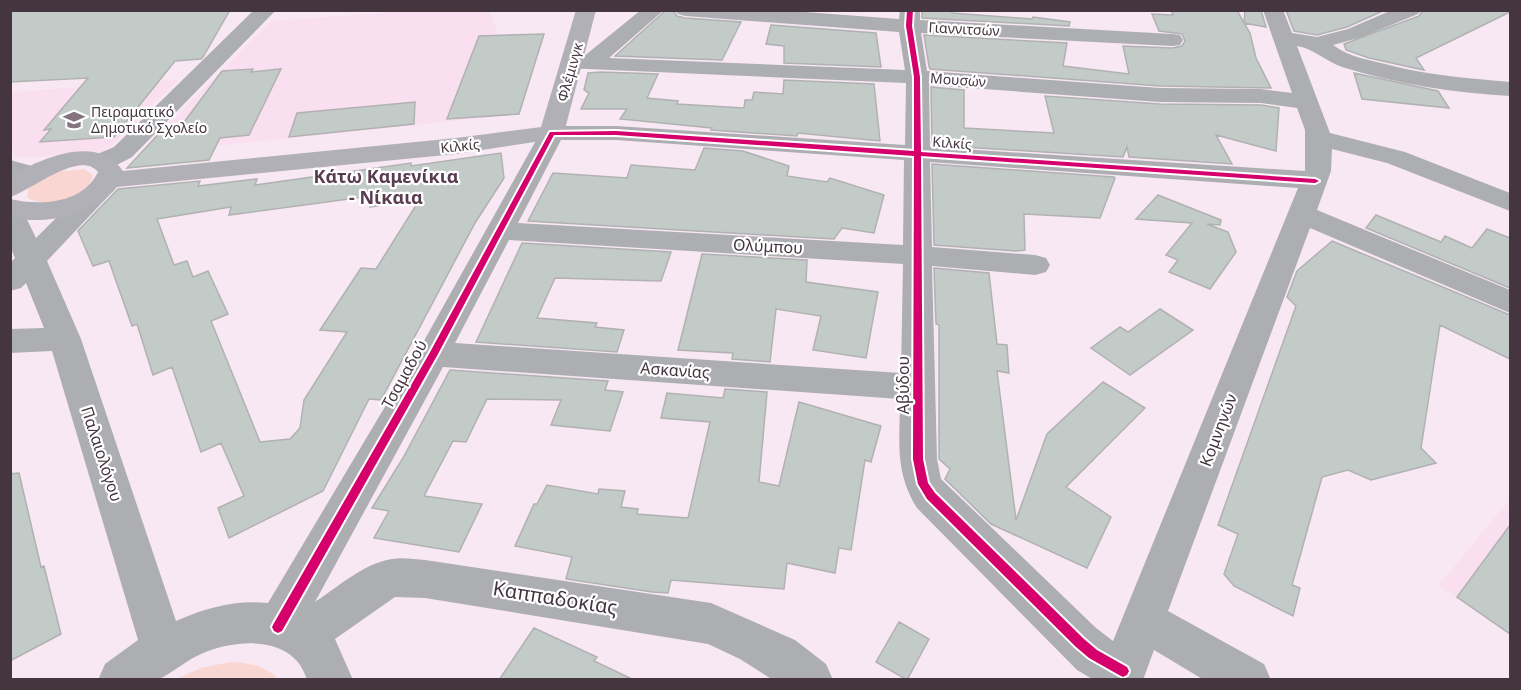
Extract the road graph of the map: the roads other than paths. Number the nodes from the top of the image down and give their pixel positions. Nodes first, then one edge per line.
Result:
1 (266, 10) edge
2 (586, 10) edge
3 (654, 10) edge
4 (685, 10) edge
5 (1273, 10) edge
6 (1411, 10) edge
7 (909, 18) edge
8 (1285, 38) junction
9 (1172, 40) dead end
10 (1317, 44) junction
11 (581, 63) junction
12 (917, 77) junction
13 (1510, 89) edge
14 (1305, 102) junction
15 (552, 134) junction
16 (1318, 138) junction
17 (916, 154) junction
18 (17, 177) edge
19 (104, 178) junction
20 (1315, 181) junction
21 (1510, 203) edge
22 (10, 209) edge
23 (1302, 214) junction
24 (500, 231) junction
25 (917, 255) junction
26 (1035, 265) dead end
27 (22, 270) edge
28 (1510, 302) edge
29 (65, 339) junction
30 (10, 341) edge
31 (433, 354) junction
32 (918, 387) junction
33 (1143, 620) junction
34 (290, 632) junction
35 (164, 650) junction
36 (1121, 675) edge
37 (121, 680) edge
38 (330, 680) edge
39 (810, 680) edge
40 (1248, 680) edge

1 - 19 street
2 - 11 main road, Φλέμινγκ
3 - 11 street
4 - 7 street, Γιαννιτσών
5 - 8 street, Κομνηνών
6 - 10 street
7 - 9 street, Γιαννιτσών
7 - 12 street, Αβύδου
8 - 10 street
8 - 14 street, Κομνηνών
10 - 13 street
11 - 12 street, Μουσών
11 - 15 main road, Φλέμινγκ
12 - 14 street, Μουσών
12 - 17 street, Αβύδου
14 - 16 street, Κομνηνών
15 - 17 street, Κιλκίς
15 - 19 main road, Κιλκίς
15 - 24 street, Τσαμαδού
16 - 20 street, Κομνηνών
16 - 21 street
17 - 20 street, Κιλκίς
17 - 25 street, Αβύδου
18 - 19 main road
19 - 22 main road
19 - 27 street
20 - 23 street, Κομνηνών
22 - 27 street, Παλαιολόγου
23 - 28 street
23 - 33 street, Κομνηνών
24 - 25 street, Ολύμπου
24 - 31 street, Τσαμαδού
25 - 26 street, Ολύμπου
25 - 32 street, Αβύδου
27 - 29 street, Παλαιολόγου
29 - 30 street
29 - 35 street, Παλαιολόγου
31 - 32 street, Ασκανίας
31 - 34 street, Τσαμαδού
32 - 36 street, Αβύδου
33 - 36 street, Κομνηνών
33 - 40 street
34 - 35 street
34 - 38 street
34 - 39 street, Καππαδοκίας
35 - 37 street

